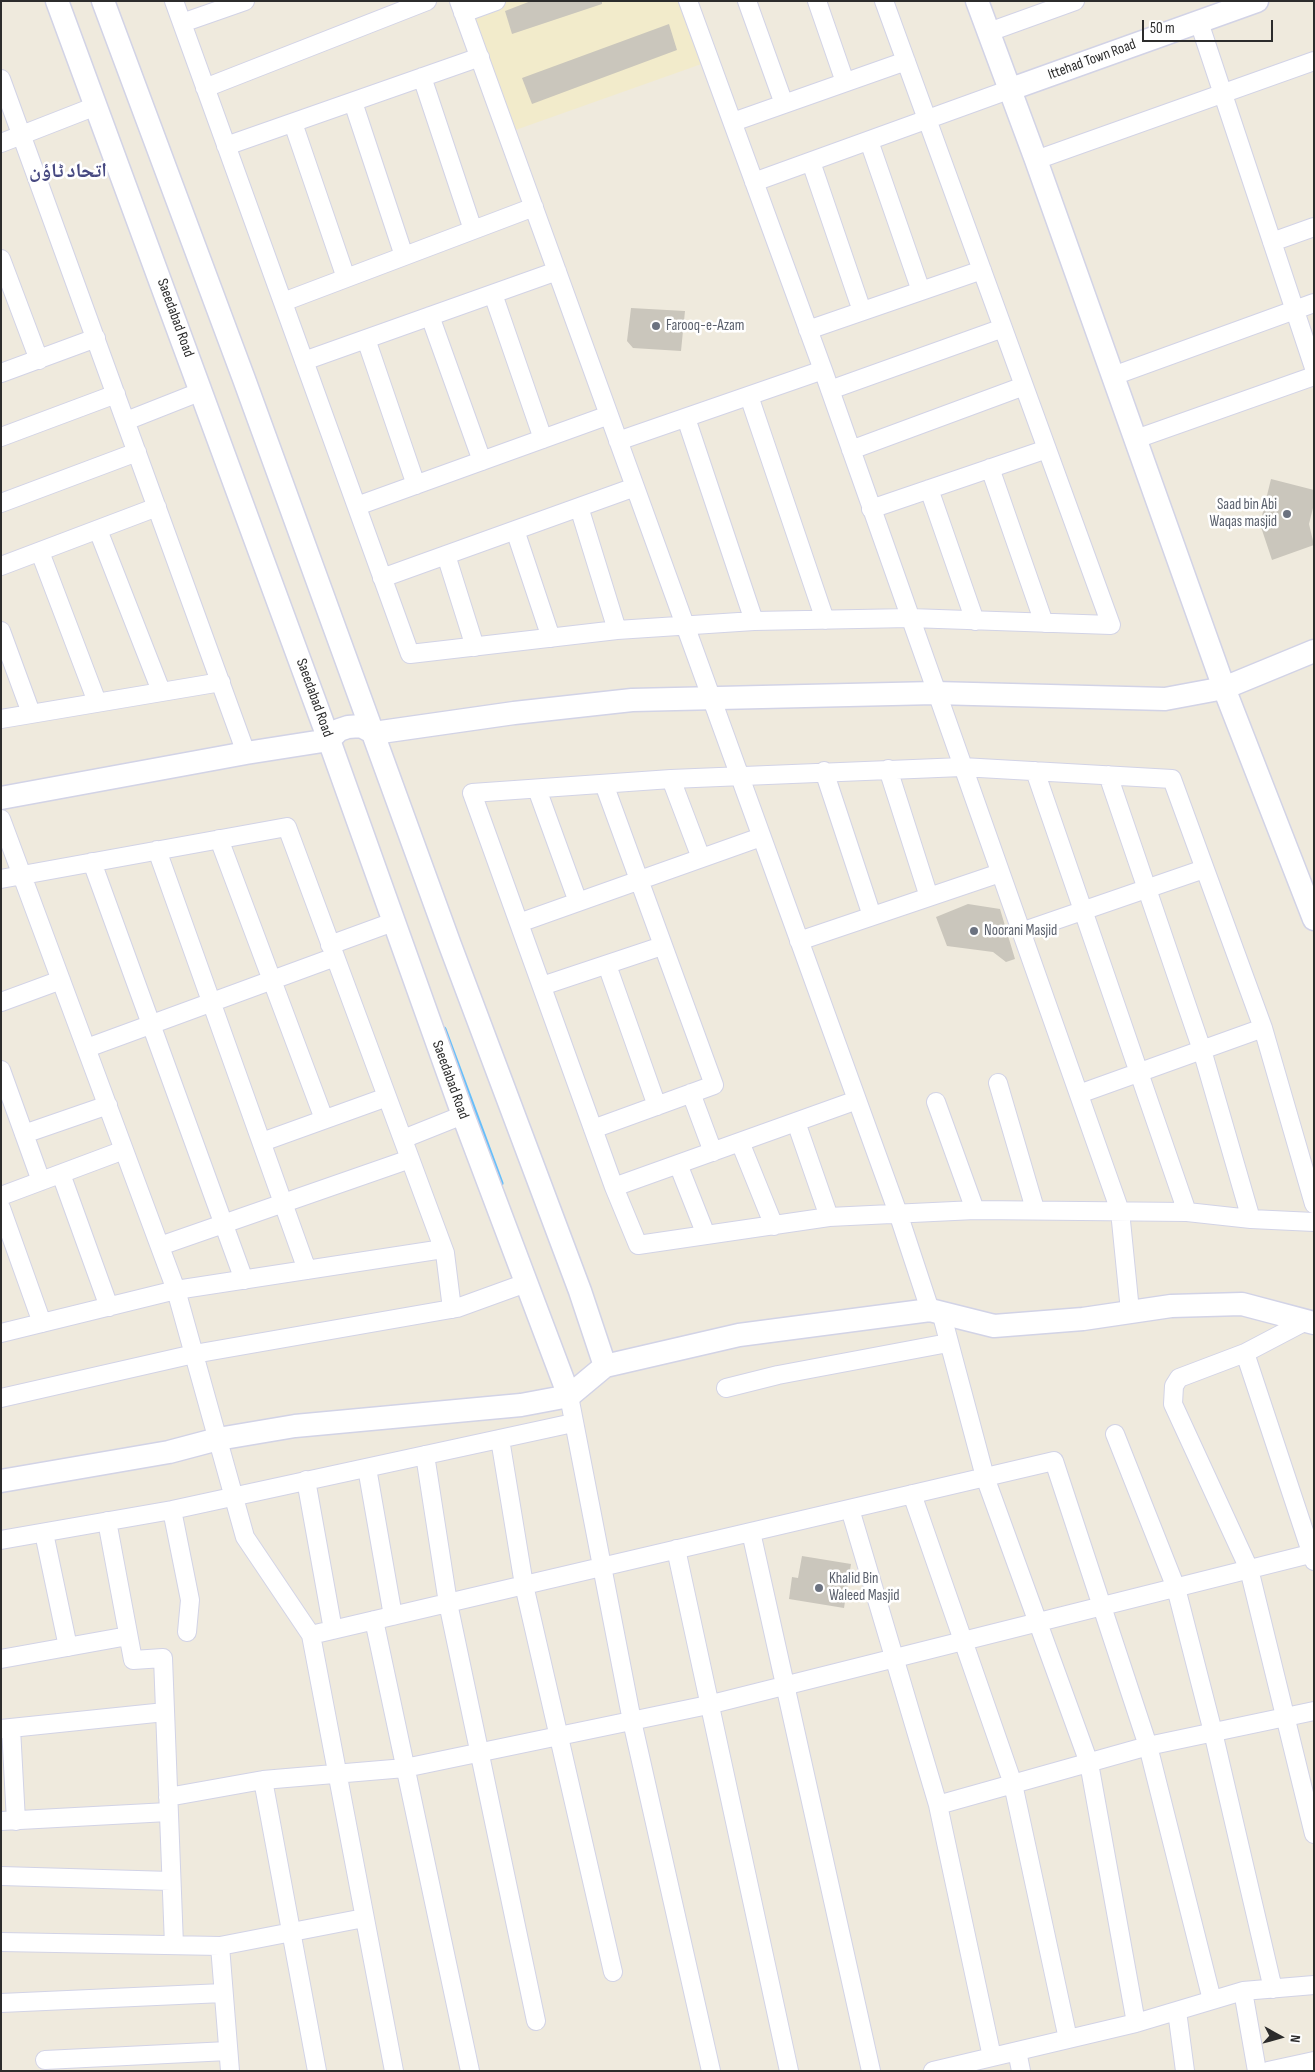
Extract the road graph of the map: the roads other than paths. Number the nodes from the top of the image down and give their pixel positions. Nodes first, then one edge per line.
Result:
1 (57, 1) edge
2 (103, 1) edge
3 (174, 1) edge
4 (245, 1) edge
5 (427, 1) edge
6 (496, 1) edge
7 (688, 1) edge
8 (747, 1) edge
9 (817, 1) edge
10 (884, 1) edge
11 (977, 1) edge
12 (1074, 1) edge
13 (1257, 1) edge
14 (461, 7) edge
15 (1198, 22) junction
16 (182, 23) junction
17 (989, 32) junction
18 (480, 57) junction
19 (906, 61) junction
20 (1314, 61) edge
21 (422, 77) junction
22 (1, 79) edge
23 (845, 82) junction
24 (205, 88) junction
25 (1011, 89) junction
26 (1222, 94) junction
27 (353, 102) junction
28 (784, 104) junction
29 (96, 106) junction
30 (927, 120) junction
31 (732, 122) junction
32 (293, 123) junction
33 (22, 135) junction
34 (869, 141) junction
35 (1, 143) edge
36 (226, 146) junction
37 (1036, 160) junction
38 (811, 162) junction
39 (754, 182) junction
40 (534, 207) junction
41 (1314, 228) edge
42 (473, 230) junction
43 (1272, 242) junction
44 (404, 256) junction
45 (1, 259) edge
46 (982, 270) junction
47 (557, 271) junction
48 (346, 278) junction
49 (921, 291) junction
50 (492, 294) junction
51 (282, 302) junction
52 (1314, 303) edge
53 (1295, 310) junction
54 (862, 311) junction
55 (430, 316) junction
56 (1003, 328) junction
57 (808, 330) junction
58 (96, 338) junction
59 (366, 339) junction
60 (40, 360) junction
61 (304, 361) junction
62 (1314, 368) edge
63 (823, 370) junction
64 (1, 373) edge
65 (1113, 376) junction
66 (1314, 376) edge
67 (1024, 386) junction
68 (830, 390) junction
69 (202, 391) junction
70 (116, 394) junction
71 (749, 396) junction
72 (609, 415) junction
73 (686, 418) junction
74 (126, 421) junction
75 (1, 437) edge
76 (543, 439) junction
77 (1136, 439) junction
78 (618, 441) junction
79 (1047, 449) junction
80 (851, 450) junction
81 (137, 452) junction
82 (482, 461) junction
83 (990, 468) junction
84 (416, 485) junction
85 (635, 487) junction
86 (929, 489) junction
87 (1, 503) edge
88 (356, 506) junction
89 (157, 507) junction
90 (579, 507) junction
91 (871, 509) junction
92 (98, 530) junction
93 (515, 530) junction
94 (40, 552) junction
95 (446, 555) junction
96 (1, 566) edge
97 (382, 578) junction
98 (910, 618) junction
99 (824, 620) junction
100 (754, 621) junction
101 (976, 621) junction
102 (1044, 623) junction
103 (685, 625) junction
104 (617, 630) junction
105 (1, 631) edge
106 (550, 638) junction
107 (476, 647) junction
108 (1314, 651) edge
109 (221, 682) junction
110 (1224, 688) junction
111 (161, 691) junction
112 (936, 693) junction
113 (711, 698) junction
114 (97, 702) junction
115 (31, 713) junction
116 (1, 719) edge
117 (374, 733) junction
118 (329, 740) junction
119 (246, 752) junction
120 (962, 767) junction
121 (888, 769) junction
122 (824, 771) junction
123 (1035, 771) junction
124 (1108, 775) junction
125 (740, 776) junction
126 (671, 779) junction
127 (604, 784) junction
128 (537, 788) junction
129 (1, 798) edge
130 (1, 819) edge
131 (762, 837) junction
132 (220, 839) junction
133 (157, 850) junction
134 (701, 858) junction
135 (92, 862) junction
136 (1204, 869) junction
137 (1000, 873) junction
138 (21, 875) junction
139 (1, 879) edge
140 (638, 881) junction
141 (1147, 889) junction
142 (929, 897) junction
143 (578, 902) junction
144 (1312, 908) edge
145 (1084, 911) junction
146 (872, 916) junction
147 (393, 922) junction
148 (518, 923) junction
149 (1021, 932) junction
150 (799, 941) junction
151 (662, 946) junction
152 (333, 951) junction
153 (607, 965) junction
154 (61, 980) junction
155 (272, 980) junction
156 (542, 986) junction
157 (1, 1002) edge
158 (212, 1002) junction
159 (152, 1024) junction
160 (1262, 1028) junction
161 (86, 1048) junction
162 (1202, 1050) junction
163 (1, 1070) edge
164 (1140, 1072) junction
165 (998, 1083) dead end
166 (691, 1094) junction
167 (1079, 1094) junction
168 (387, 1097) junction
169 (856, 1100) junction
170 (936, 1102) dead end
171 (108, 1105) junction
172 (657, 1106) junction
173 (463, 1115) junction
174 (324, 1119) junction
175 (796, 1122) junction
176 (593, 1129) junction
177 (24, 1134) junction
178 (403, 1140) junction
179 (262, 1142) junction
180 (740, 1142) junction
181 (124, 1150) junction
182 (713, 1152) junction
183 (410, 1159) junction
184 (678, 1164) junction
185 (60, 1174) junction
186 (41, 1181) junction
187 (614, 1188) junction
188 (1, 1196) edge
189 (284, 1203) junction
190 (1314, 1204) edge
191 (1, 1208) edge
192 (1035, 1209) junction
193 (975, 1210) junction
194 (1120, 1211) junction
195 (1187, 1212) junction
196 (898, 1213) junction
197 (829, 1217) junction
198 (1251, 1219) junction
199 (1314, 1222) edge
200 (224, 1223) junction
201 (774, 1226) junction
202 (706, 1235) junction
203 (160, 1246) junction
204 (444, 1249) junction
205 (307, 1270) junction
206 (244, 1280) junction
207 (526, 1283) junction
208 (176, 1290) junction
209 (109, 1307) junction
210 (452, 1309) junction
211 (935, 1311) junction
212 (1130, 1311) junction
213 (1310, 1322) edge
214 (42, 1323) junction
215 (1, 1333) edge
216 (948, 1343) junction
217 (194, 1354) junction
218 (1245, 1354) junction
219 (606, 1366) junction
220 (726, 1388) dead end
221 (569, 1396) junction
222 (1, 1398) edge
223 (572, 1423) junction
224 (1115, 1434) dead end
225 (218, 1439) junction
226 (500, 1439) junction
227 (426, 1455) junction
228 (367, 1468) junction
229 (3, 1477) edge
230 (985, 1477) junction
231 (306, 1480) junction
232 (912, 1494) junction
233 (233, 1496) junction
234 (850, 1509) junction
235 (172, 1510) junction
236 (106, 1522) junction
237 (751, 1532) junction
238 (44, 1533) junction
239 (1, 1540) edge
240 (676, 1550) junction
241 (1313, 1556) edge
242 (601, 1567) junction
243 (1248, 1570) junction
244 (524, 1585) junction
245 (1176, 1588) junction
246 (448, 1603) junction
247 (1103, 1606) junction
248 (393, 1616) junction
249 (374, 1620) junction
250 (1038, 1622) junction
251 (333, 1630) junction
252 (187, 1632) dead end
253 (311, 1635) junction
254 (128, 1636) junction
255 (963, 1641) junction
256 (68, 1646) junction
257 (895, 1658) junction
258 (1, 1659) edge
259 (785, 1686) junction
260 (710, 1705) junction
261 (1314, 1711) edge
262 (165, 1712) junction
263 (1285, 1717) junction
264 (632, 1721) junction
265 (6, 1729) edge
266 (1213, 1732) junction
267 (559, 1736) junction
268 (1148, 1746) junction
269 (479, 1752) junction
270 (1089, 1763) junction
271 (406, 1768) junction
272 (337, 1774) junction
273 (262, 1780) junction
274 (1013, 1784) junction
275 (168, 1805) junction
276 (938, 1805) junction
277 (8, 1821) edge
278 (1314, 1834) edge
279 (1, 1876) edge
280 (171, 1881) junction
281 (364, 1918) junction
282 (291, 1932) junction
283 (1, 1942) edge
284 (174, 1945) junction
285 (220, 1946) junction
286 (613, 1972) dead end
287 (1314, 1985) edge
288 (1273, 1988) junction
289 (1243, 1991) junction
290 (223, 1993) junction
291 (1212, 2000) junction
292 (1, 2003) edge
293 (1176, 2011) junction
294 (536, 2021) dead end
295 (1136, 2023) junction
296 (1068, 2039) junction
297 (228, 2051) junction
298 (1017, 2051) junction
299 (992, 2057) junction
300 (45, 2060) dead end
301 (1314, 2061) edge
302 (230, 2071) edge
303 (318, 2071) edge
304 (394, 2071) edge
305 (470, 2071) edge
306 (711, 2071) edge
307 (789, 2071) edge
308 (871, 2071) edge
309 (933, 2071) edge
310 (1021, 2071) edge
311 (1185, 2071) edge
312 (1258, 2071) edge
313 (1268, 2071) edge

1 - 29 street, Saeedabad Road
2 - 117 street
3 - 16 street
4 - 16 street
5 - 24 street
6 - 14 street
7 - 31 street
8 - 28 street
9 - 23 street
10 - 19 street
11 - 17 street
12 - 17 street
13 - 15 street, Ittehad Town Road
14 - 18 street
15 - 25 street, Ittehad Town Road
15 - 26 street
16 - 24 street
17 - 25 street
18 - 21 street
18 - 40 street
19 - 23 street
19 - 30 street
20 - 26 street
21 - 27 street
21 - 42 street
22 - 33 street
23 - 28 street
24 - 36 street
25 - 30 street
25 - 37 street
26 - 37 street
26 - 43 street
27 - 32 street
27 - 44 street
28 - 31 street
29 - 33 street
29 - 69 street, Saeedabad Road
30 - 34 street
30 - 46 street
31 - 39 street
32 - 36 street
32 - 48 street
33 - 35 street
33 - 58 street
34 - 38 street
34 - 49 street
36 - 51 street
37 - 65 street
38 - 39 street
38 - 54 street
39 - 57 street
40 - 42 street
40 - 47 street
41 - 43 street
42 - 44 street
43 - 53 street
44 - 48 street
45 - 60 street
46 - 49 street
46 - 56 street
47 - 50 street
47 - 72 street
48 - 51 street
49 - 54 street
50 - 55 street
50 - 76 street
51 - 61 street
52 - 53 street
53 - 62 street
53 - 65 street
54 - 57 street
55 - 59 street
55 - 82 street
56 - 67 street
56 - 68 street
57 - 63 street
58 - 60 street
58 - 70 street
59 - 61 street
59 - 84 street
60 - 64 street
61 - 88 street
63 - 68 street
63 - 71 street
65 - 77 street
66 - 77 street
67 - 79 street
67 - 80 street
68 - 80 street
69 - 74 street
69 - 118 street, Saeedabad Road
70 - 74 street
70 - 75 street
71 - 73 street
71 - 99 street
72 - 76 street
72 - 78 street
73 - 78 street
73 - 100 street
74 - 81 street
76 - 82 street
77 - 110 street
78 - 85 street
79 - 83 street
79 - 102 street
80 - 91 street
81 - 87 street
81 - 89 street
82 - 84 street
83 - 86 street
83 - 102 street
84 - 88 street
85 - 90 street
85 - 103 street
86 - 91 street
86 - 101 street
88 - 97 street
89 - 92 street
89 - 109 street
90 - 93 street
90 - 104 street
91 - 98 street
92 - 94 street
92 - 111 street
93 - 95 street
93 - 106 street
94 - 96 street
94 - 114 street
95 - 97 street
95 - 107 street
97 - 107 street
98 - 99 street
98 - 101 street
98 - 112 street
99 - 100 street
100 - 103 street
101 - 102 street
103 - 104 street
103 - 113 street
104 - 106 street
105 - 115 street
106 - 107 street
108 - 110 street
109 - 111 street
109 - 119 street
110 - 112 street
110 - 144 street
111 - 114 street
112 - 113 street
112 - 120 street
113 - 117 street
113 - 125 street
114 - 115 street
115 - 116 street
117 - 118 street
117 - 219 street
118 - 119 street
118 - 147 street, Saeedabad Road
119 - 129 street
120 - 121 street
120 - 123 street
120 - 137 street
121 - 122 street
121 - 142 street
122 - 125 street
122 - 146 street
123 - 124 street
123 - 145 street
124 - 136 street
124 - 141 street
125 - 126 street
125 - 131 street
126 - 127 street
126 - 134 street
127 - 128 street
127 - 140 street
128 - 143 street
128 - 148 street
130 - 138 street
131 - 134 street
131 - 150 street
132 - 133 street
132 - 152 street
132 - 155 street
133 - 135 street
133 - 158 street
134 - 140 street
135 - 138 street
135 - 159 street
136 - 141 street
136 - 160 street
137 - 142 street
137 - 149 street
138 - 139 street
138 - 154 street
140 - 143 street
140 - 151 street
141 - 145 street
141 - 162 street
142 - 146 street
143 - 148 street
145 - 149 street
145 - 164 street
146 - 150 street
147 - 152 street
147 - 173 street, Saeedabad Road
148 - 156 street
149 - 167 street
150 - 169 street
151 - 153 street
151 - 166 street
152 - 155 street
152 - 168 street
153 - 156 street
153 - 172 street
154 - 157 street
154 - 161 street
155 - 158 street
155 - 174 street
156 - 176 street
158 - 159 street
158 - 179 street
159 - 161 street
159 - 200 street
160 - 162 street
160 - 190 street
161 - 171 street
162 - 164 street
162 - 198 street
163 - 177 street
164 - 167 street
164 - 195 street
165 - 192 street
166 - 172 street
166 - 182 street
167 - 194 street
168 - 174 street
168 - 178 street
169 - 175 street
169 - 196 street
170 - 193 street
171 - 177 street
171 - 181 street
172 - 176 street
173 - 178 street
173 - 207 street, Saeedabad Road
174 - 179 street
175 - 180 street
175 - 197 street
176 - 187 street
177 - 186 street
178 - 183 street
179 - 189 street
180 - 182 street
180 - 201 street
181 - 185 street
181 - 203 street
182 - 184 street
183 - 189 street
183 - 204 street
184 - 187 street
184 - 202 street
185 - 186 street
185 - 209 street
186 - 188 street
187 - 202 street
189 - 200 street
189 - 205 street
191 - 214 street
192 - 193 street
192 - 194 street
193 - 196 street
194 - 195 street
194 - 212 street
195 - 198 street
196 - 197 street
196 - 211 street
197 - 201 street
198 - 199 street
200 - 203 street
200 - 206 street
201 - 202 street
203 - 208 street
204 - 205 street
204 - 210 street
205 - 206 street
206 - 208 street
207 - 210 street
207 - 221 street, Saeedabad Road
208 - 209 street
208 - 217 street
209 - 214 street
210 - 217 street
211 - 212 street
211 - 216 street
211 - 219 street
212 - 213 street
213 - 218 street
214 - 215 street
216 - 220 street
216 - 230 street
217 - 222 street
217 - 225 street
218 - 241 street
218 - 243 street
219 - 221 street
221 - 223 street
221 - 225 street
223 - 226 street
223 - 242 street
224 - 245 street
225 - 229 street
225 - 233 street
226 - 227 street
226 - 244 street
227 - 228 street
227 - 246 street
228 - 231 street
228 - 248 street
230 - 232 street
230 - 247 street
230 - 250 street
231 - 233 street
231 - 251 street
232 - 234 street
232 - 255 street
233 - 235 street
233 - 253 street
234 - 237 street
234 - 257 street
235 - 236 street
235 - 252 street
236 - 238 street
236 - 254 street
237 - 240 street
237 - 259 street
238 - 239 street
238 - 256 street
240 - 242 street
240 - 260 street
241 - 243 street
242 - 244 street
242 - 264 street
243 - 245 street
243 - 263 street
244 - 246 street
244 - 267 street
245 - 247 street
245 - 266 street
246 - 248 street
246 - 269 street
247 - 250 street
247 - 268 street
248 - 249 street
249 - 251 street
249 - 271 street
250 - 255 street
250 - 270 street
251 - 253 street
253 - 272 street
254 - 256 street
254 - 262 street
255 - 257 street
255 - 274 street
256 - 258 street
257 - 259 street
257 - 276 street
259 - 260 street
259 - 308 street
260 - 264 street
260 - 307 street
261 - 263 street
262 - 265 street
262 - 275 street
263 - 266 street
263 - 278 street
264 - 267 street
264 - 306 street
265 - 277 street
266 - 268 street
266 - 288 street
267 - 269 street
267 - 286 street
268 - 270 street
268 - 291 street
269 - 271 street
269 - 294 street
270 - 274 street
270 - 295 street
271 - 272 street
271 - 305 street
272 - 273 street
272 - 281 street
273 - 275 street
273 - 282 street
274 - 276 street
274 - 296 street
275 - 277 street
275 - 280 street
276 - 299 street
279 - 280 street
280 - 284 street
281 - 282 street
281 - 304 street
282 - 285 street
282 - 303 street
283 - 284 street
284 - 285 street
285 - 290 street
287 - 288 street
288 - 289 street
289 - 291 street
289 - 312 street
290 - 292 street
290 - 297 street
291 - 293 street
293 - 295 street
293 - 311 street
295 - 296 street
296 - 298 street
297 - 300 street
297 - 302 street
298 - 299 street
298 - 310 street
299 - 309 street
301 - 313 street

